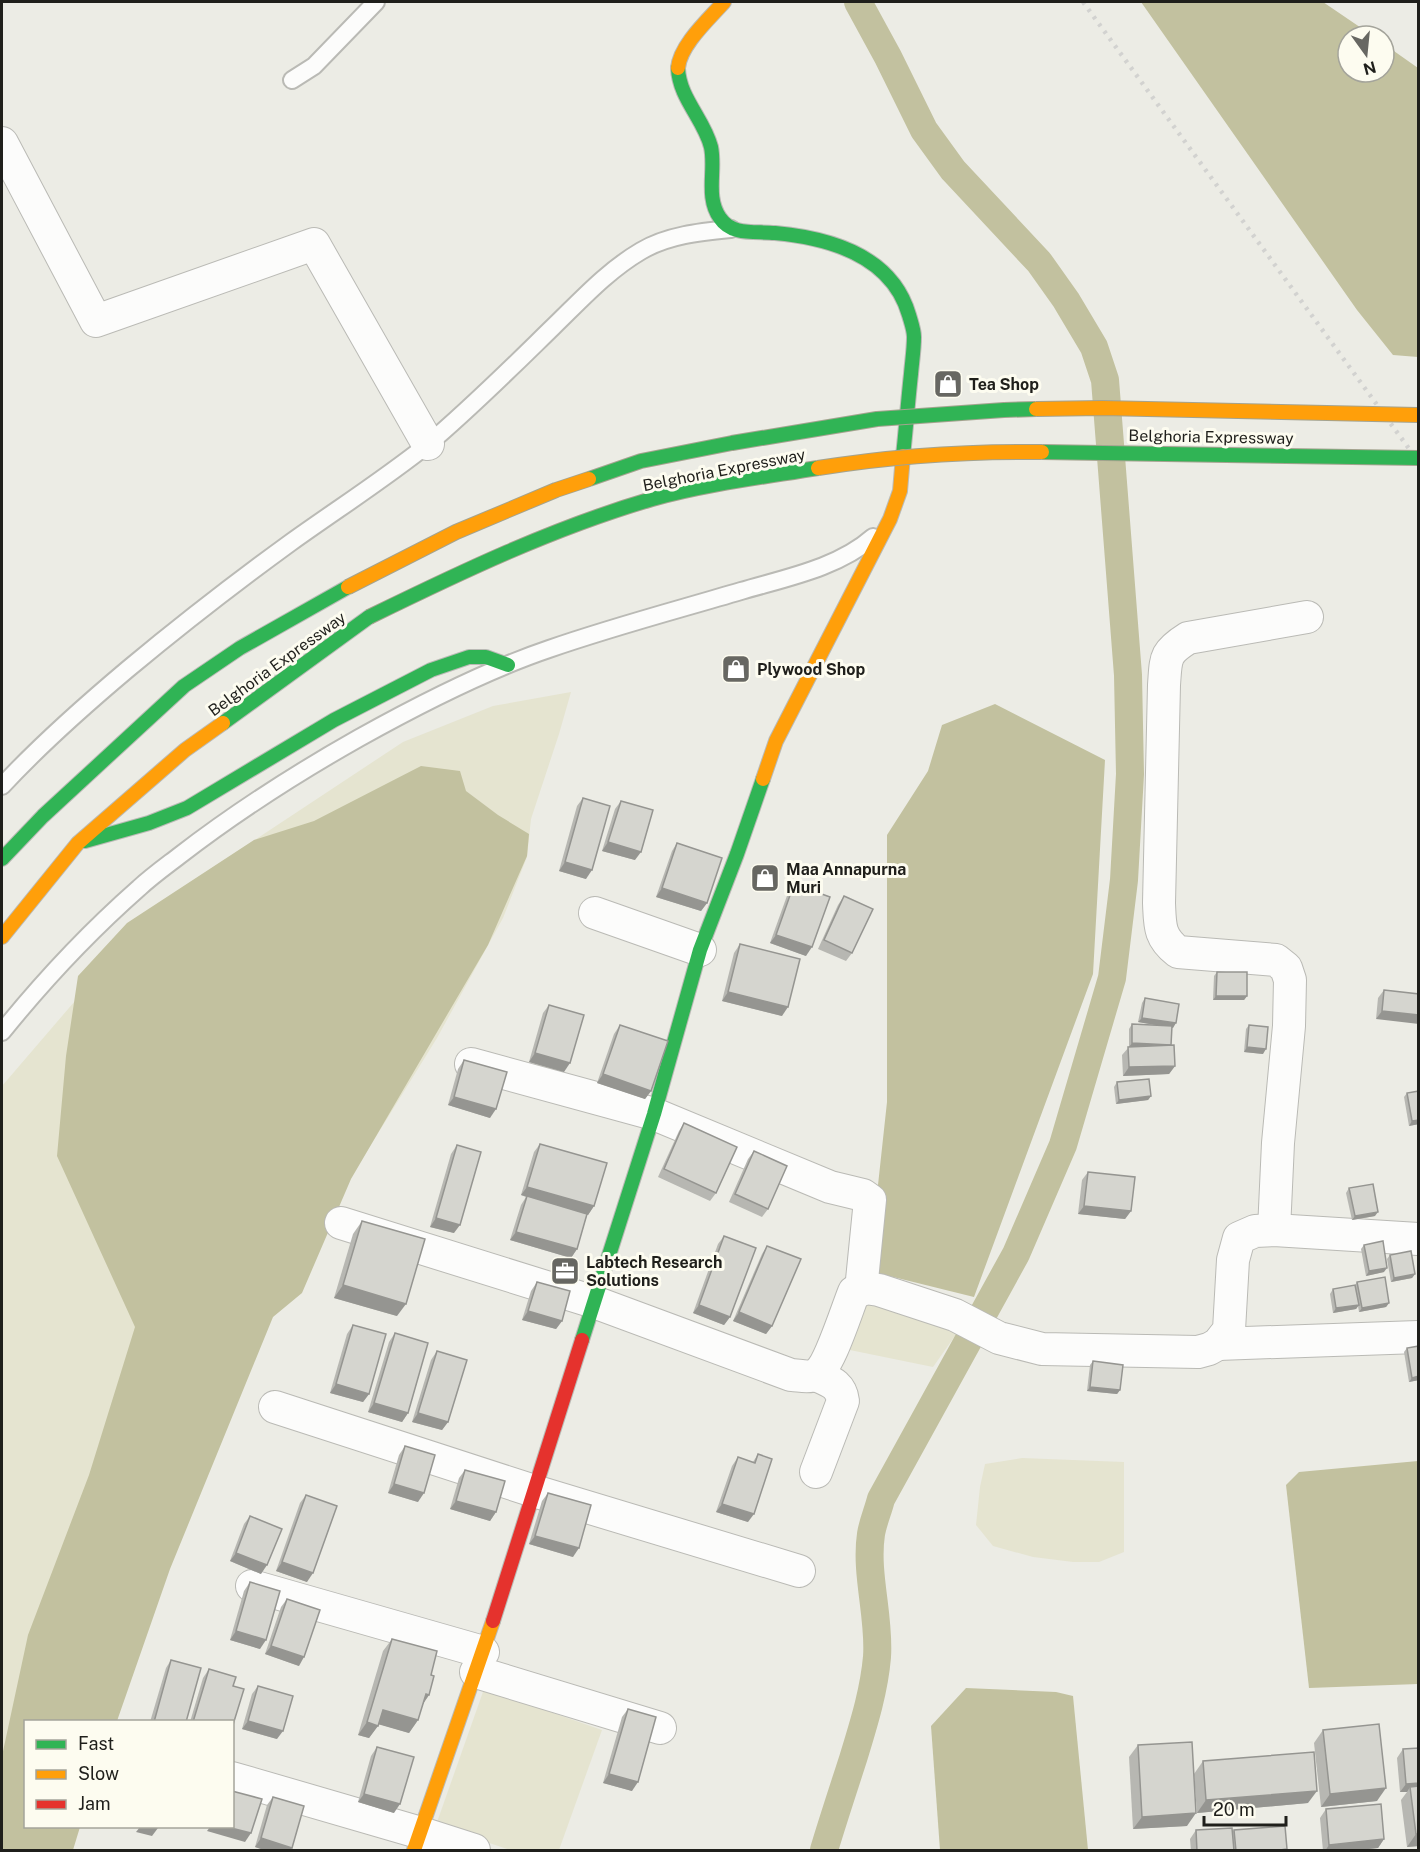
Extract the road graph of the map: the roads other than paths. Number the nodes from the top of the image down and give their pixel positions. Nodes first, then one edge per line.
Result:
1 (376, 2) edge
2 (724, 2) edge
3 (292, 80) dead end
4 (2, 143) edge
5 (732, 229) junction
6 (1419, 415) edge
7 (428, 444) junction
8 (1419, 458) edge
9 (890, 519) junction
10 (1307, 617) dead end
11 (508, 665) junction
12 (2, 786) edge
13 (78, 843) junction
14 (2, 859) edge
15 (595, 913) dead end
16 (2, 937) edge
17 (700, 950) junction
18 (2, 1032) edge
19 (471, 1064) edge
20 (654, 1114) junction
21 (341, 1223) dead end
22 (1274, 1230) junction
23 (1419, 1239) edge
24 (861, 1290) junction
25 (594, 1302) junction
26 (1419, 1336) edge
27 (1218, 1344) junction
28 (816, 1375) junction
29 (274, 1407) dead end
30 (816, 1472) dead end
31 (534, 1491) junction
32 (799, 1570) dead end
33 (252, 1586) edge
34 (479, 1662) junction
35 (660, 1728) dead end
36 (234, 1779) edge
37 (417, 1842) edge
38 (474, 1851) edge

1 - 3 lane
2 - 5 main road
4 - 7 street
5 - 7 lane
5 - 9 main road
6 - 14 main road, Belghoria Expressway, bridge
7 - 12 lane
8 - 13 main road, Belghoria Expressway, bridge
9 - 11 lane
9 - 17 main road
10 - 22 street
11 - 13 main road
11 - 18 lane
13 - 16 main road, Belghoria Expressway
15 - 17 street
17 - 20 main road
19 - 20 street
20 - 24 street
20 - 25 main road
21 - 25 street
22 - 23 street
22 - 27 street
24 - 27 street
24 - 28 street
25 - 28 street
25 - 31 main road
26 - 27 street
28 - 30 street
29 - 31 street
31 - 32 street
31 - 34 main road
33 - 34 street
34 - 35 street
34 - 37 main road
36 - 37 street
37 - 38 street

